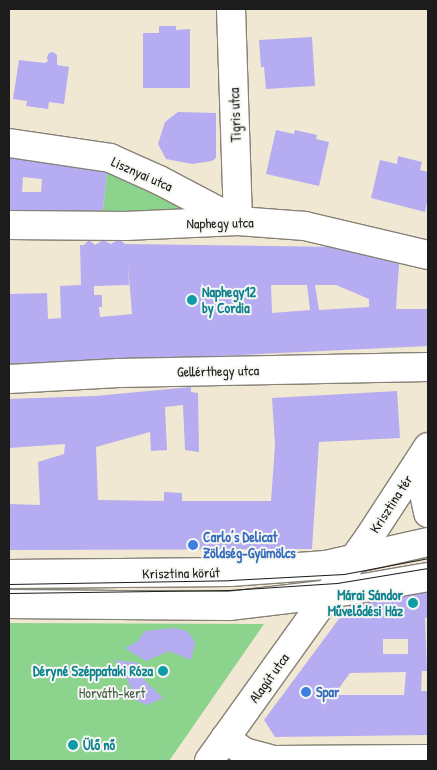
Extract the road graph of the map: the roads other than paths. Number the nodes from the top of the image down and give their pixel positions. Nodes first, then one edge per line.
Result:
1 (231, 9) edge
2 (9, 143) edge
3 (238, 221) junction
4 (9, 225) edge
5 (428, 255) edge
6 (428, 367) edge
7 (9, 379) edge
8 (428, 448) edge
9 (428, 512) edge
10 (428, 542) edge
11 (353, 560) junction
12 (9, 574) edge
13 (428, 577) edge
14 (329, 594) junction
15 (9, 604) edge
16 (235, 745) junction
17 (428, 759) edge
18 (209, 761) edge

1 - 3 street, Tigris utca
2 - 3 street, Lisznyai utca
3 - 4 street, Naphegy utca
3 - 5 street, Naphegy utca
6 - 7 street, Gellérthegy utca
8 - 9 street
8 - 11 street, Krisztina tér
10 - 11 street, Krisztina tér
11 - 12 street, Krisztina körút
11 - 14 street, Krisztina tér
13 - 14 street
14 - 15 street
14 - 16 street, Alagút utca
16 - 17 street
16 - 18 street, Alagút utca

